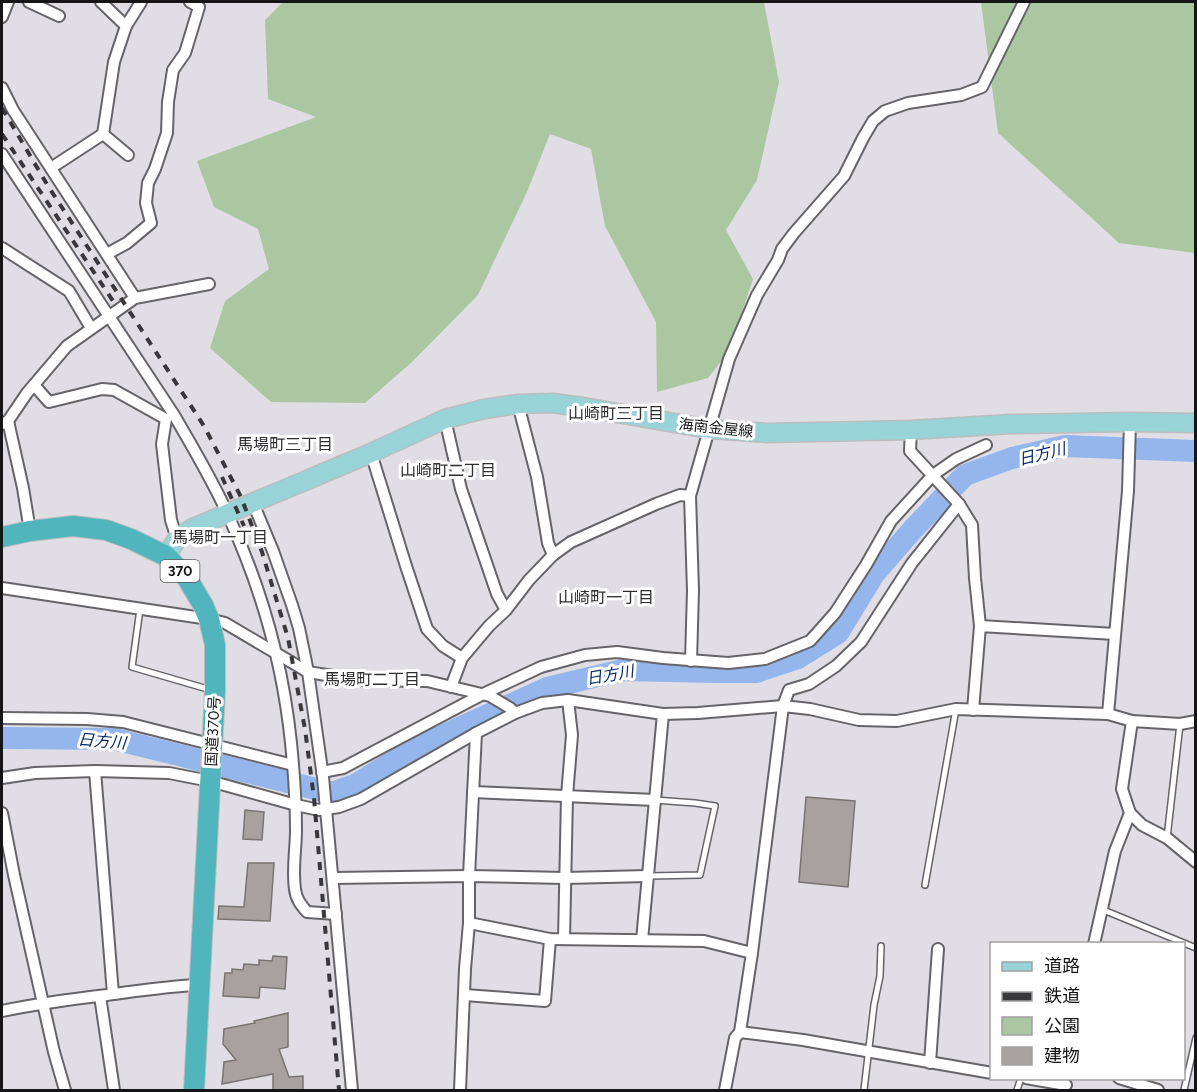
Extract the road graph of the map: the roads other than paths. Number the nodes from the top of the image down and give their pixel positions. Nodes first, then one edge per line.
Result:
1 (8, 2) edge
2 (29, 2) edge
3 (101, 2) edge
4 (141, 2) edge
5 (1024, 2) edge
6 (197, 3) edge
7 (59, 16) dead end
8 (2, 17) edge
9 (126, 26) junction
10 (2, 88) edge
11 (103, 134) junction
12 (2, 154) edge
13 (128, 155) dead end
14 (51, 168) junction
15 (2, 248) edge
16 (107, 255) junction
17 (209, 284) dead end
18 (135, 298) junction
19 (108, 316) junction
20 (91, 328) junction
21 (34, 385) junction
22 (518, 404) junction
23 (170, 417) junction
24 (445, 419) junction
25 (5, 422) edge
26 (1196, 423) edge
27 (709, 429) junction
28 (911, 430) junction
29 (1130, 431) junction
30 (986, 445) dead end
31 (371, 453) junction
32 (935, 478) junction
33 (690, 495) junction
34 (252, 503) junction
35 (957, 503) junction
36 (228, 514) junction
37 (30, 531) junction
38 (2, 537) edge
39 (177, 539) junction
40 (553, 555) junction
41 (166, 556) junction
42 (2, 588) edge
43 (140, 609) junction
44 (506, 610) junction
45 (209, 619) junction
46 (980, 626) junction
47 (1115, 634) junction
48 (275, 653) junction
49 (462, 657) junction
50 (691, 661) junction
51 (308, 672) junction
52 (451, 687) junction
53 (215, 691) junction
54 (486, 695) junction
55 (568, 700) junction
56 (783, 706) junction
57 (956, 709) junction
58 (973, 710) junction
59 (513, 711) junction
60 (663, 714) junction
61 (1108, 714) junction
62 (2, 718) edge
63 (1132, 721) junction
64 (1196, 721) edge
65 (1180, 724) junction
66 (476, 733) junction
67 (212, 749) junction
68 (294, 769) junction
69 (95, 771) junction
70 (322, 775) junction
71 (2, 778) edge
72 (211, 778) junction
73 (473, 792) junction
74 (567, 796) junction
75 (655, 800) junction
76 (296, 801) junction
77 (326, 805) junction
78 (2, 813) edge
79 (1130, 813) junction
80 (1167, 838) junction
81 (1196, 862) edge
82 (14, 875) junction
83 (469, 876) junction
84 (648, 876) junction
85 (2, 877) edge
86 (333, 878) junction
87 (565, 878) junction
88 (925, 885) dead end
89 (1101, 909) junction
90 (336, 914) junction
91 (469, 923) junction
92 (550, 939) junction
93 (564, 939) junction
94 (642, 939) junction
95 (1094, 942) edge
96 (1181, 942) edge
97 (881, 946) dead end
98 (938, 949) dead end
99 (752, 953) junction
100 (199, 985) junction
101 (113, 994) junction
102 (465, 995) junction
103 (100, 996) junction
104 (43, 1003) junction
105 (2, 1011) edge
106 (740, 1032) junction
107 (1196, 1038) edge
108 (868, 1052) junction
109 (930, 1063) junction
110 (990, 1073) edge
111 (1039, 1080) edge
112 (1126, 1080) edge
113 (1066, 1084) edge
114 (66, 1090) edge
115 (114, 1090) edge
116 (194, 1090) edge
117 (352, 1090) edge
118 (460, 1090) edge
119 (725, 1090) edge
120 (864, 1090) edge
121 (1158, 1090) edge
122 (1184, 1090) edge

1 - 8 street
2 - 7 street
3 - 9 street
4 - 9 street
5 - 27 street
6 - 16 street
9 - 11 street
10 - 14 street
11 - 13 street
11 - 14 street
12 - 19 street
14 - 16 street
15 - 20 street
16 - 18 street
17 - 18 street
18 - 19 street
19 - 20 street
19 - 23 street
20 - 21 street
21 - 23 street
21 - 25 street
22 - 24 main road, 海南金屋線
22 - 27 main road, 海南金屋線
22 - 40 street
23 - 36 street
23 - 39 street
24 - 31 main road, 海南金屋線
24 - 44 street
25 - 37 street
26 - 29 main road, 海南金屋線
27 - 28 main road, 海南金屋線
27 - 33 street
28 - 29 main road, 海南金屋線
28 - 32 street
29 - 47 street
30 - 32 street
31 - 34 main road, 海南金屋線
31 - 49 street
32 - 35 street
32 - 50 street
33 - 40 street
33 - 50 street
34 - 36 main road, 海南金屋線
34 - 51 street
35 - 46 street
35 - 56 street
36 - 39 main road, 海南金屋線
36 - 48 street
37 - 38 highway, 国道370号 / 370
37 - 41 highway, 国道370号 / 370
39 - 41 main road, 海南金屋線
40 - 44 street
41 - 45 highway, 国道370号 / 370
42 - 43 street
43 - 45 street
43 - 53 lane
44 - 49 street
45 - 48 street
45 - 53 highway, 国道370号 / 370
46 - 47 street
46 - 58 street
47 - 61 street
48 - 51 street
48 - 68 street
49 - 52 street
50 - 54 street
51 - 52 street
51 - 70 street
52 - 54 street
53 - 67 highway, 国道370号 / 370
54 - 59 street
54 - 70 street
55 - 59 street
55 - 60 street
55 - 74 street
56 - 57 street
56 - 60 street
56 - 99 street
57 - 58 street
57 - 88 lane
58 - 61 street
59 - 66 street
60 - 75 street
61 - 63 street
62 - 67 street
63 - 65 street
63 - 79 street
64 - 65 street
65 - 80 lane
66 - 73 street
66 - 77 street
67 - 68 street
67 - 72 highway, 国道370号 / 370
68 - 76 street
69 - 71 street
69 - 72 street
69 - 101 street
70 - 77 street
72 - 76 street
72 - 100 highway, 国道370号 / 370
73 - 74 street
73 - 83 street
74 - 75 street
74 - 87 street
75 - 84 street
75 - 84 lane
76 - 77 street
76 - 90 street
77 - 86 street
78 - 82 street
79 - 80 street
79 - 89 street
80 - 81 street
82 - 85 street
82 - 104 street
83 - 86 street
83 - 87 street
83 - 91 street
84 - 87 street
84 - 94 street
86 - 90 street
87 - 93 street
89 - 95 street
89 - 96 lane
90 - 117 street
91 - 92 street
91 - 102 street
92 - 93 street
92 - 102 street
93 - 94 street
94 - 99 street
97 - 108 lane
98 - 109 street
99 - 106 street
100 - 101 street
100 - 116 highway, 国道370号 / 370
101 - 103 street
102 - 118 street
103 - 104 street
103 - 115 street
104 - 105 street
104 - 114 street
106 - 108 street
106 - 119 street
107 - 122 lane
108 - 109 street
108 - 120 lane
109 - 110 street
111 - 113 street
112 - 121 street

